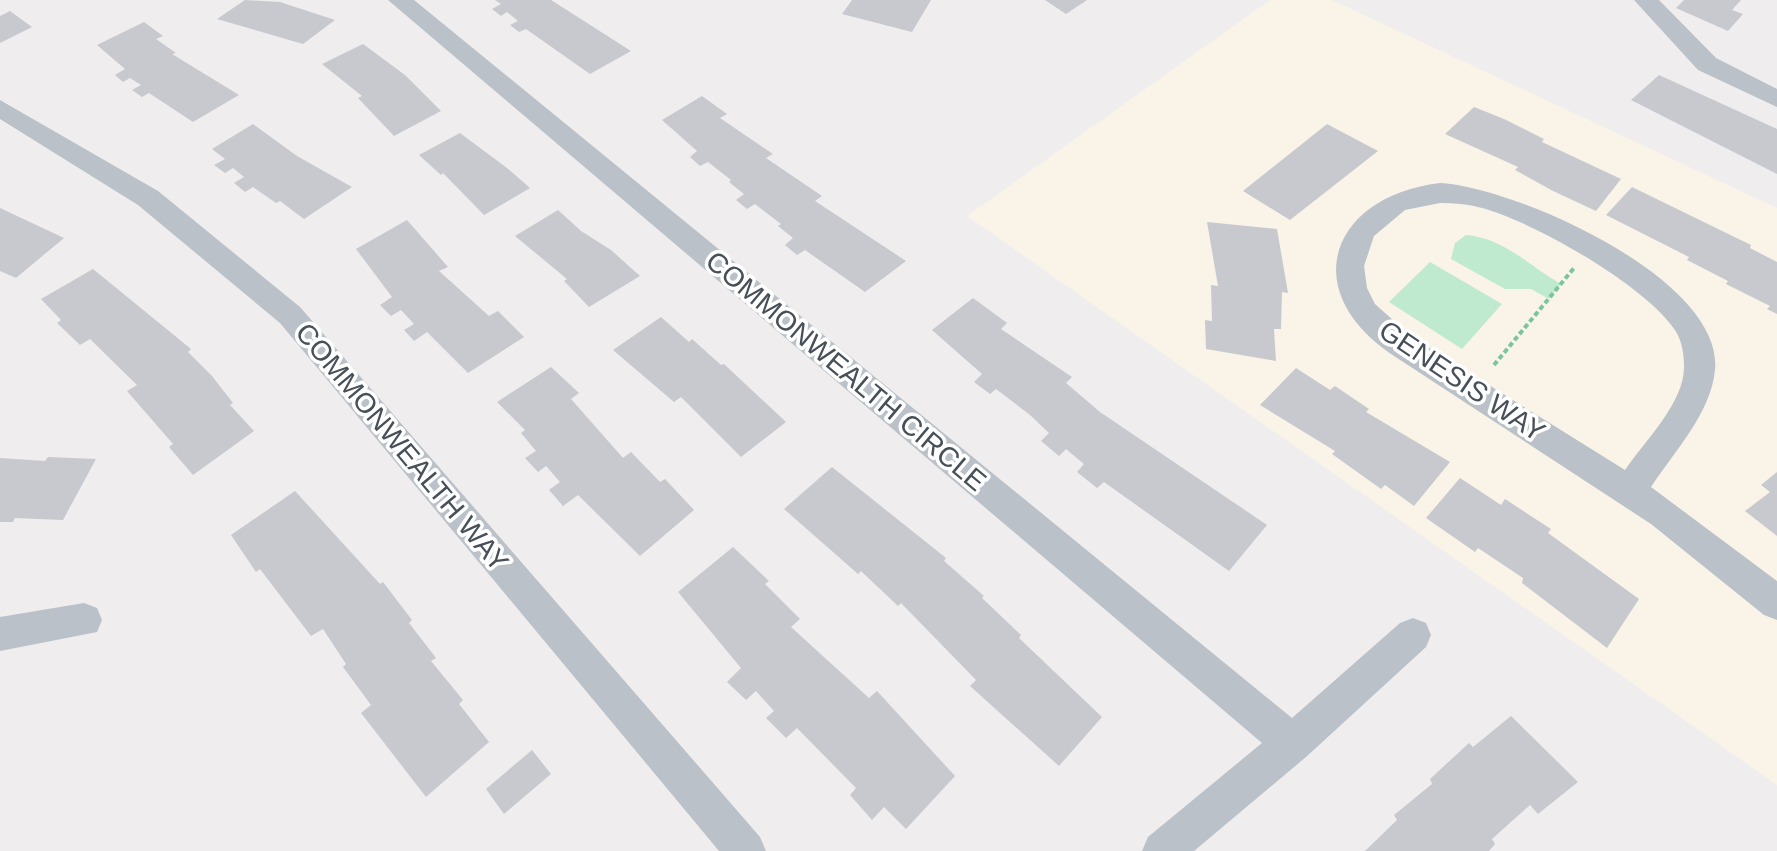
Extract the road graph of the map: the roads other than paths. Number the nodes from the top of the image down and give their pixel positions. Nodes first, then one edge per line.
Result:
1 (400, 0) edge
2 (1646, 0) edge
3 (1777, 99) edge
4 (0, 108) edge
5 (1629, 491) junction
6 (1777, 603) edge
7 (84, 620) dead end
8 (0, 634) edge
9 (1413, 635) dead end
10 (1292, 743) junction
11 (746, 851) edge
12 (1162, 851) edge

1 - 10 street, COMMONWEALTH CIRCLE
2 - 3 street
4 - 11 street, COMMONWEALTH WAY
5 - 5 street, GENESIS WAY
5 - 6 street, GENESIS WAY
7 - 8 street
9 - 10 street
10 - 12 street

